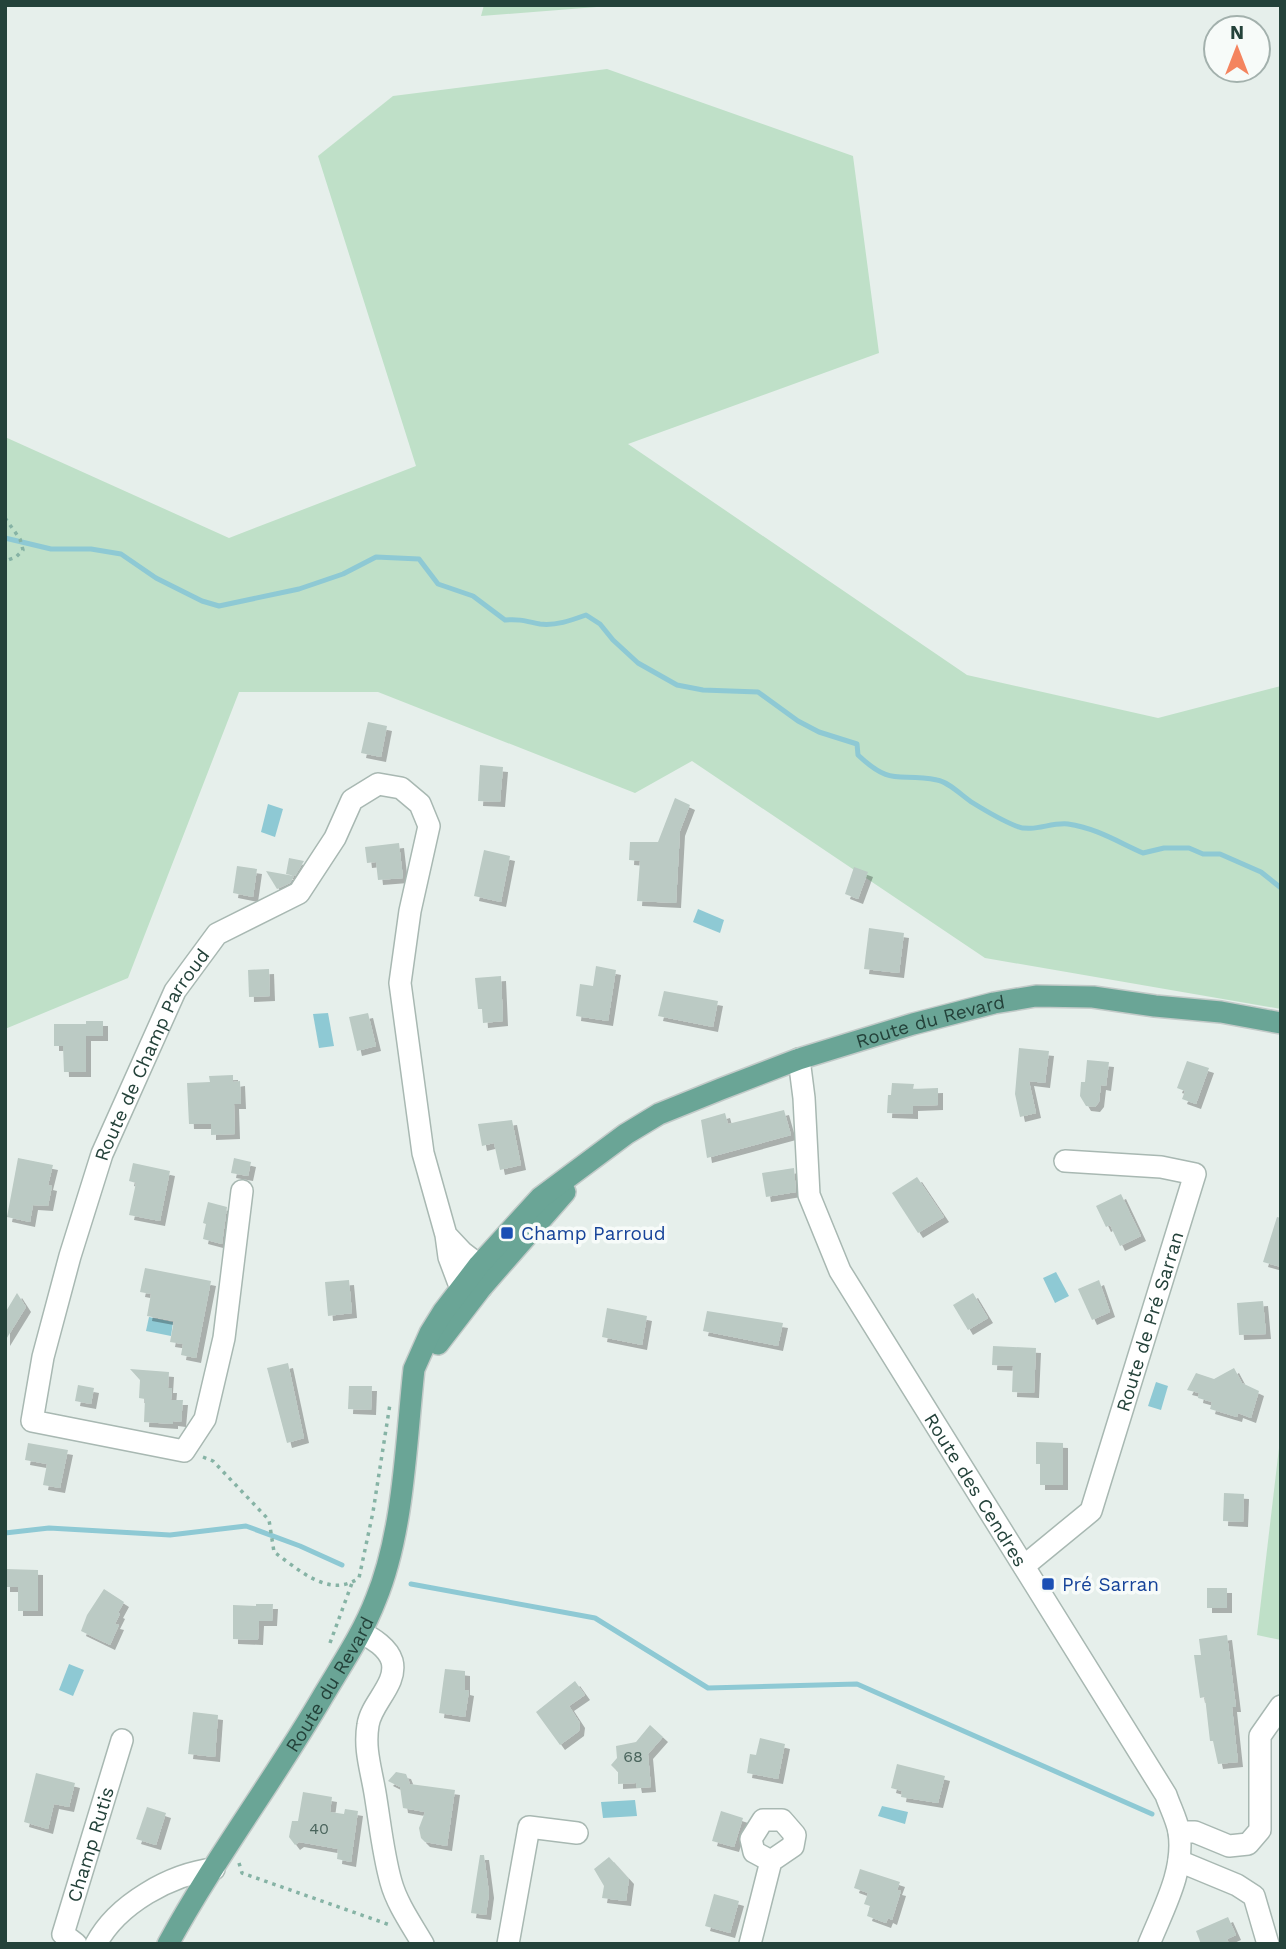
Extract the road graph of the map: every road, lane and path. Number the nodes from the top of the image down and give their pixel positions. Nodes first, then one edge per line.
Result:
1 (5, 518) edge
2 (5, 561) edge
3 (1281, 1023) edge
4 (799, 1059) junction
5 (601, 1151) junction
6 (1065, 1161) dead end
7 (242, 1191) dead end
8 (446, 1235) junction
9 (479, 1265) junction
10 (472, 1287) junction
11 (393, 1394) dead end
12 (184, 1451) junction
13 (1024, 1566) junction
14 (352, 1583) junction
15 (361, 1633) junction
16 (327, 1653) dead end
17 (1281, 1706) edge
18 (122, 1740) dead end
19 (1179, 1832) junction
20 (577, 1833) dead end
21 (219, 1861) junction
22 (771, 1861) dead end
23 (1179, 1861) junction
24 (395, 1926) dead end
25 (170, 1938) edge
26 (76, 1944) edge
27 (96, 1944) edge
28 (423, 1944) edge
29 (508, 1944) edge
30 (750, 1944) edge
31 (1149, 1944) edge
32 (1268, 1944) edge

1 - 2 path
3 - 4 main road, Route du Revard
4 - 5 main road, Route du Revard
4 - 13 street, Route des Cendres
5 - 9 main road, Route du Revard
5 - 10 main road, Route du Revard
6 - 13 street, Route de Pré Sarran
7 - 12 street
8 - 9 street
8 - 10 street, Route de Champ Parroud
8 - 12 street, Route de Champ Parroud
9 - 10 main road, Route du Revard
10 - 15 main road, Route du Revard
11 - 14 path
12 - 14 path
13 - 19 street, Route des Cendres
14 - 16 path
15 - 21 main road, Route du Revard
15 - 28 street
17 - 19 street
18 - 26 street, Champ Rutis
19 - 23 street, Route des Cendres
20 - 29 street
21 - 24 path
21 - 25 main road, Route du Revard
21 - 27 street
22 - 30 street
23 - 31 street, Route des Cendres
23 - 32 street

